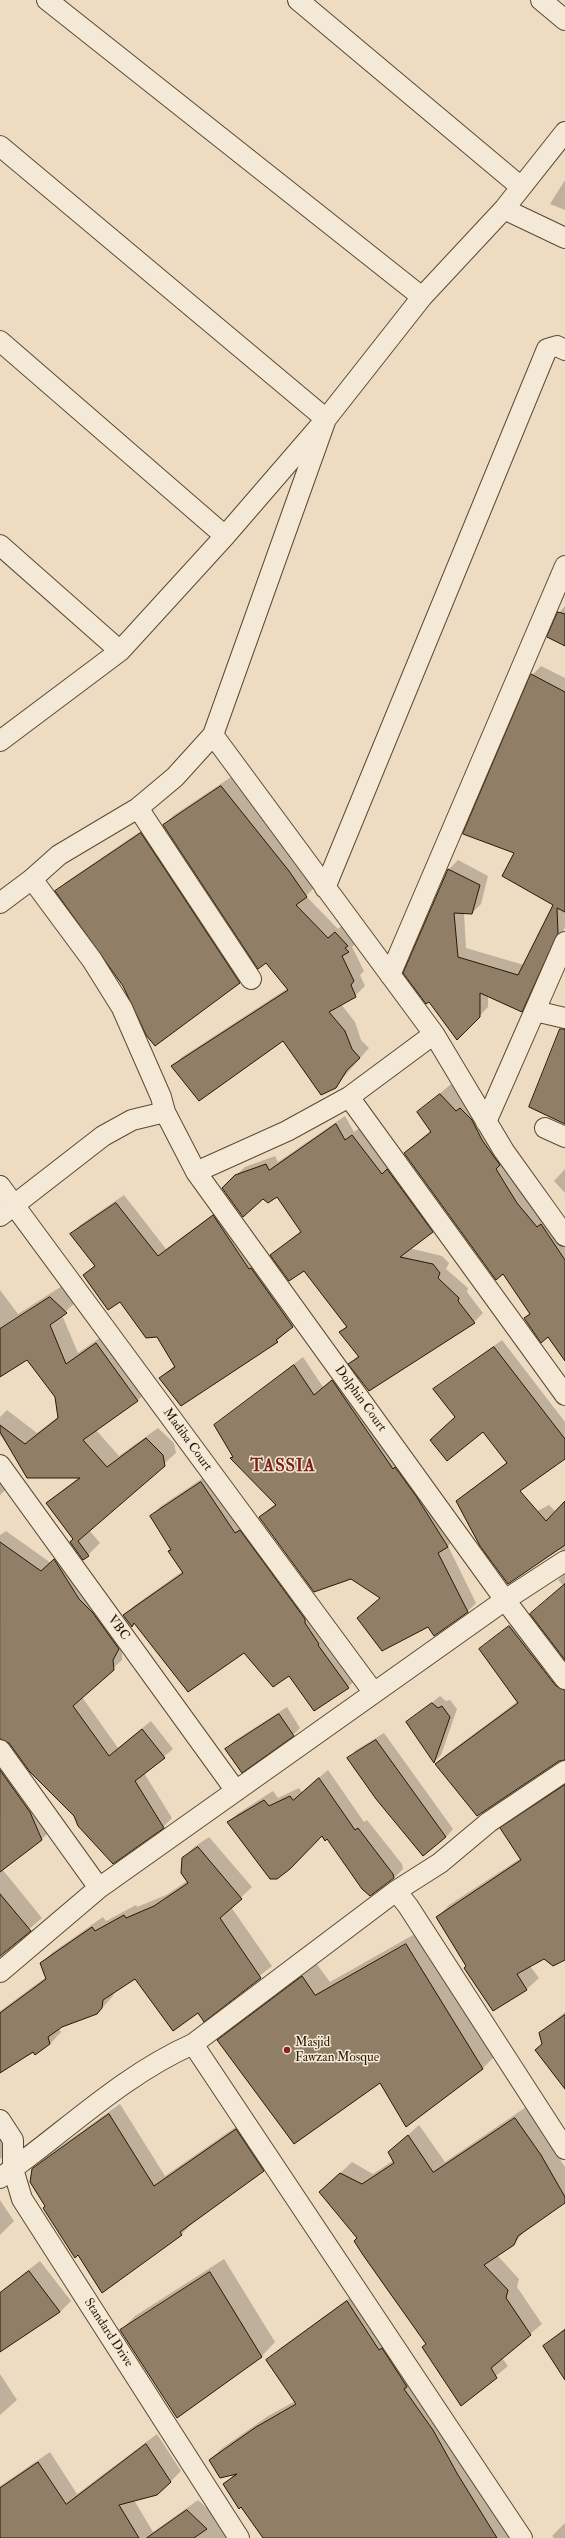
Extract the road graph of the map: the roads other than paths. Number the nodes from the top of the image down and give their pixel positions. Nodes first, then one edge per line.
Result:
1 (47, 0) edge
2 (298, 0) edge
3 (541, 0) edge
4 (565, 20) edge
5 (565, 132) edge
6 (0, 146) edge
7 (521, 187) junction
8 (504, 209) junction
9 (565, 238) edge
10 (422, 298) junction
11 (0, 341) edge
12 (565, 350) edge
13 (326, 419) junction
14 (225, 536) junction
15 (0, 545) edge
16 (565, 566) edge
17 (120, 651) junction
18 (213, 735) junction
19 (0, 741) edge
20 (138, 808) junction
21 (32, 879) junction
22 (325, 888) junction
23 (0, 903) edge
24 (565, 942) edge
25 (390, 975) junction
26 (250, 979) dead end
27 (535, 1011) junction
28 (565, 1018) edge
29 (434, 1034) junction
30 (349, 1097) junction
31 (165, 1112) junction
32 (486, 1122) junction
33 (545, 1128) dead end
34 (565, 1137) edge
35 (196, 1172) junction
36 (0, 1186) edge
37 (8, 1212) edge
38 (565, 1236) edge
39 (565, 1395) edge
40 (0, 1466) edge
41 (565, 1561) edge
42 (505, 1600) junction
43 (565, 1678) edge
44 (374, 1693) junction
45 (0, 1750) edge
46 (565, 1771) edge
47 (236, 1791) junction
48 (99, 1888) junction
49 (396, 1892) junction
50 (0, 1972) edge
51 (193, 2044) junction
52 (0, 2120) edge
53 (565, 2149) edge
54 (7, 2174) edge
55 (239, 2538) edge
56 (522, 2538) edge

1 - 10 street
2 - 7 street
3 - 4 street
5 - 7 street
6 - 13 street
7 - 8 street
8 - 9 street
8 - 10 street
10 - 13 street
11 - 14 street
12 - 22 street
13 - 14 street
13 - 18 street
14 - 17 street
15 - 17 street
16 - 25 street
17 - 19 street
18 - 20 street
18 - 22 street
20 - 21 street
20 - 26 street
21 - 23 street
21 - 31 street, Dolphin Court
22 - 25 street
24 - 27 street
25 - 29 street
27 - 28 street
27 - 32 street
29 - 30 street
29 - 32 street
30 - 35 street
30 - 39 street
31 - 35 street, Dolphin Court
31 - 37 street
32 - 38 street
33 - 34 street
35 - 42 street, Dolphin Court
36 - 37 street, Madiba Court
37 - 44 street, Madiba Court
40 - 47 street, VBC
41 - 42 street
42 - 43 street, Dolphin Court
42 - 44 street
44 - 47 street
45 - 48 street
46 - 49 street
47 - 48 street
48 - 50 street
49 - 51 street
49 - 53 street
51 - 54 street
51 - 56 street
52 - 54 street, Standard Drive
54 - 55 street, Standard Drive

